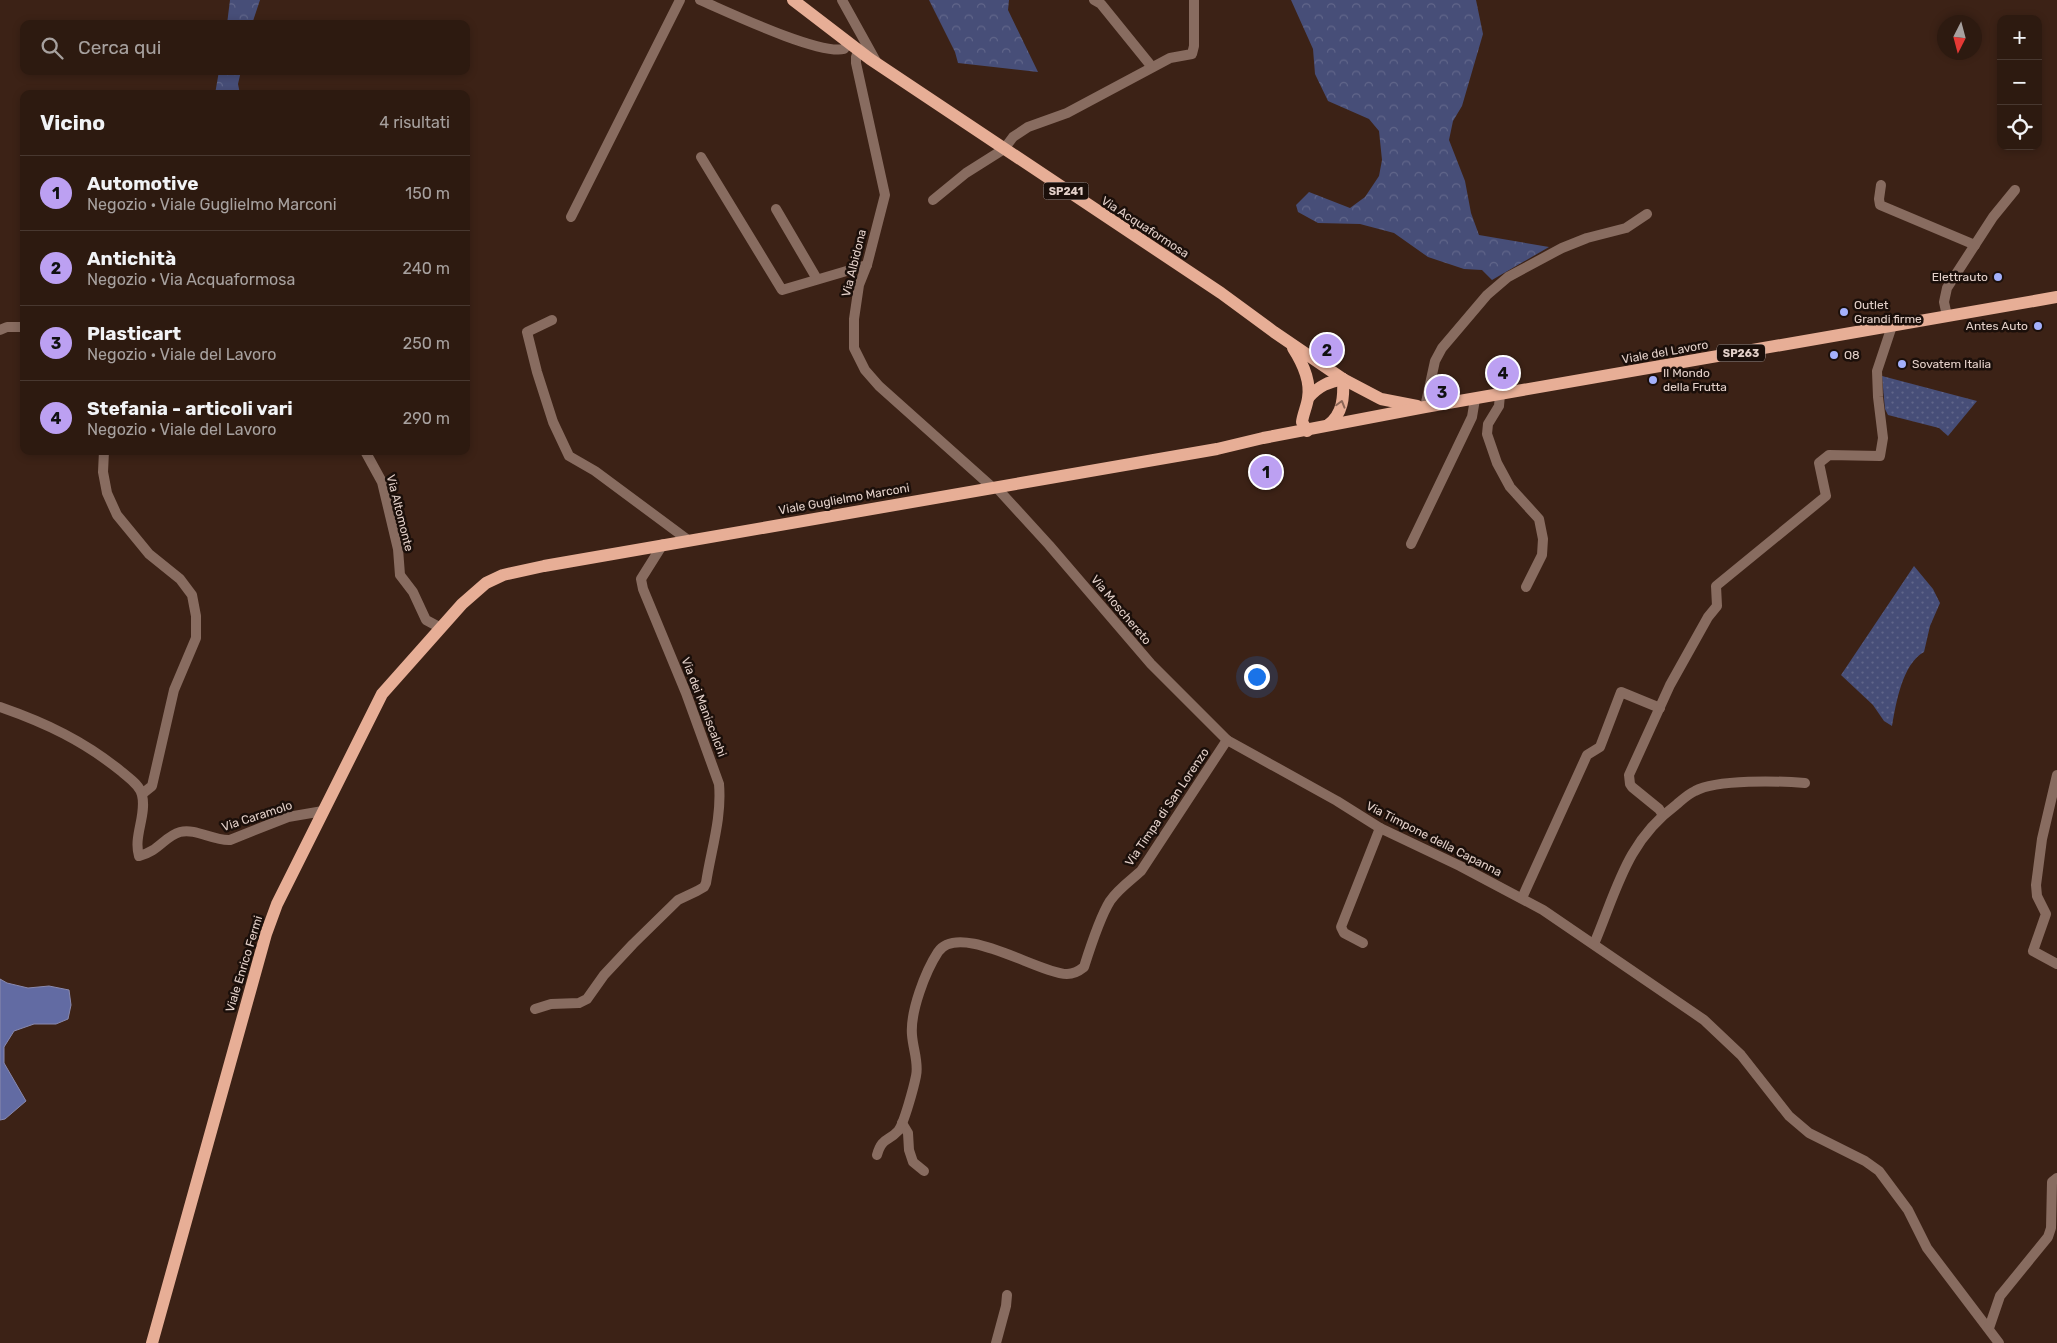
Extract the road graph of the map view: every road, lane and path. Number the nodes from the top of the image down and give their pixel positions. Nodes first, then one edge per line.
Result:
1 (680, 0) edge
2 (700, 0) edge
3 (793, 0) edge
4 (842, 0) edge
5 (1094, 0) edge
6 (1194, 0) edge
7 (853, 47) junction
8 (879, 65) junction
9 (1152, 67) junction
10 (1004, 149) junction
11 (701, 157) dead end
12 (1881, 185) dead end
13 (2015, 190) dead end
14 (933, 200) dead end
15 (776, 209) dead end
16 (1647, 214) dead end
17 (571, 217) dead end
18 (1975, 245) junction
19 (867, 265) junction
20 (817, 279) junction
21 (2057, 297) edge
22 (1947, 316) junction
23 (552, 320) dead end
24 (1892, 326) junction
25 (20, 327) edge
26 (0, 330) edge
27 (1291, 344) junction
28 (1343, 379) junction
29 (1500, 394) junction
30 (1309, 397) junction
31 (1475, 399) junction
32 (1425, 407) junction
33 (1305, 424) junction
34 (1328, 426) junction
35 (104, 455) edge
36 (367, 455) edge
37 (994, 487) junction
38 (688, 540) junction
39 (663, 544) junction
40 (1411, 544) dead end
41 (1526, 587) dead end
42 (441, 628) junction
43 (0, 708) edge
44 (1660, 708) junction
45 (1230, 742) junction
46 (2057, 775) edge
47 (1805, 783) dead end
48 (142, 794) junction
49 (323, 811) junction
50 (1663, 814) junction
51 (1380, 828) junction
52 (1522, 898) junction
53 (1363, 942) dead end
54 (1594, 944) junction
55 (2057, 964) edge
56 (535, 1009) dead end
57 (902, 1123) junction
58 (877, 1156) dead end
59 (924, 1171) dead end
60 (2057, 1178) edge
61 (1007, 1295) dead end
62 (1990, 1328) junction
63 (152, 1343) edge
64 (996, 1343) edge
65 (1999, 1343) edge

1 - 17 street
2 - 7 street
3 - 7 main road, SP241
4 - 8 street
5 - 9 street
6 - 9 street
7 - 8 main road, Via Acquaformosa / SP241
7 - 19 street, Via Albidona
8 - 10 main road, Via Acquaformosa / SP241
9 - 10 street
10 - 14 street
10 - 27 main road, Via Acquaformosa / SP241
11 - 20 street
12 - 18 street
13 - 18 street
15 - 20 street
16 - 32 street
18 - 22 street
19 - 20 street
19 - 37 street, Via Albidona
21 - 22 main road, Viale del Lavoro / SP263
22 - 24 main road, Viale del Lavoro / SP263
23 - 38 street
24 - 29 main road, Viale del Lavoro / SP263
24 - 44 street
25 - 26 street
27 - 28 main road, SP241
27 - 30 main road
28 - 30 main road
28 - 32 main road, SP241
34 -> 28 main road
29 - 31 main road, Viale del Lavoro / SP263
29 - 41 street
30 - 33 main road
31 - 32 main road, Viale del Lavoro / SP263
31 - 40 street
32 - 34 main road, SP263
33 - 34 main road, SP263
33 - 37 main road, Viale Guglielmo Marconi / SP263
35 - 48 street
36 - 42 street, Via Altomonte
37 - 38 main road, Viale Guglielmo Marconi / SP263
37 - 45 street, Via Moschereto
38 - 39 main road, Viale Guglielmo Marconi / SP263
39 - 42 main road, Viale Guglielmo Marconi / SP263
39 - 56 street, Via dei Maniscalchi
42 - 49 main road, Viale Enrico Fermi / SP263
43 - 48 street
44 - 50 street
44 - 52 street
45 - 51 street, Via Timpone della Capanna
45 - 57 street, Via Timpa di San Lorenzo
46 - 55 street
47 - 50 street
48 - 49 street, Via Caramolo
49 - 63 main road, Viale Enrico Fermi / SP263
50 - 54 street
51 - 52 street, Via Timpone della Capanna
51 - 53 street
52 - 54 street, Via Timpone della Capanna
54 - 62 street, Via Timpone della Capanna
57 - 58 street
57 - 59 street
60 - 62 street
61 - 64 street
62 - 65 street, Via Timpone della Capanna

